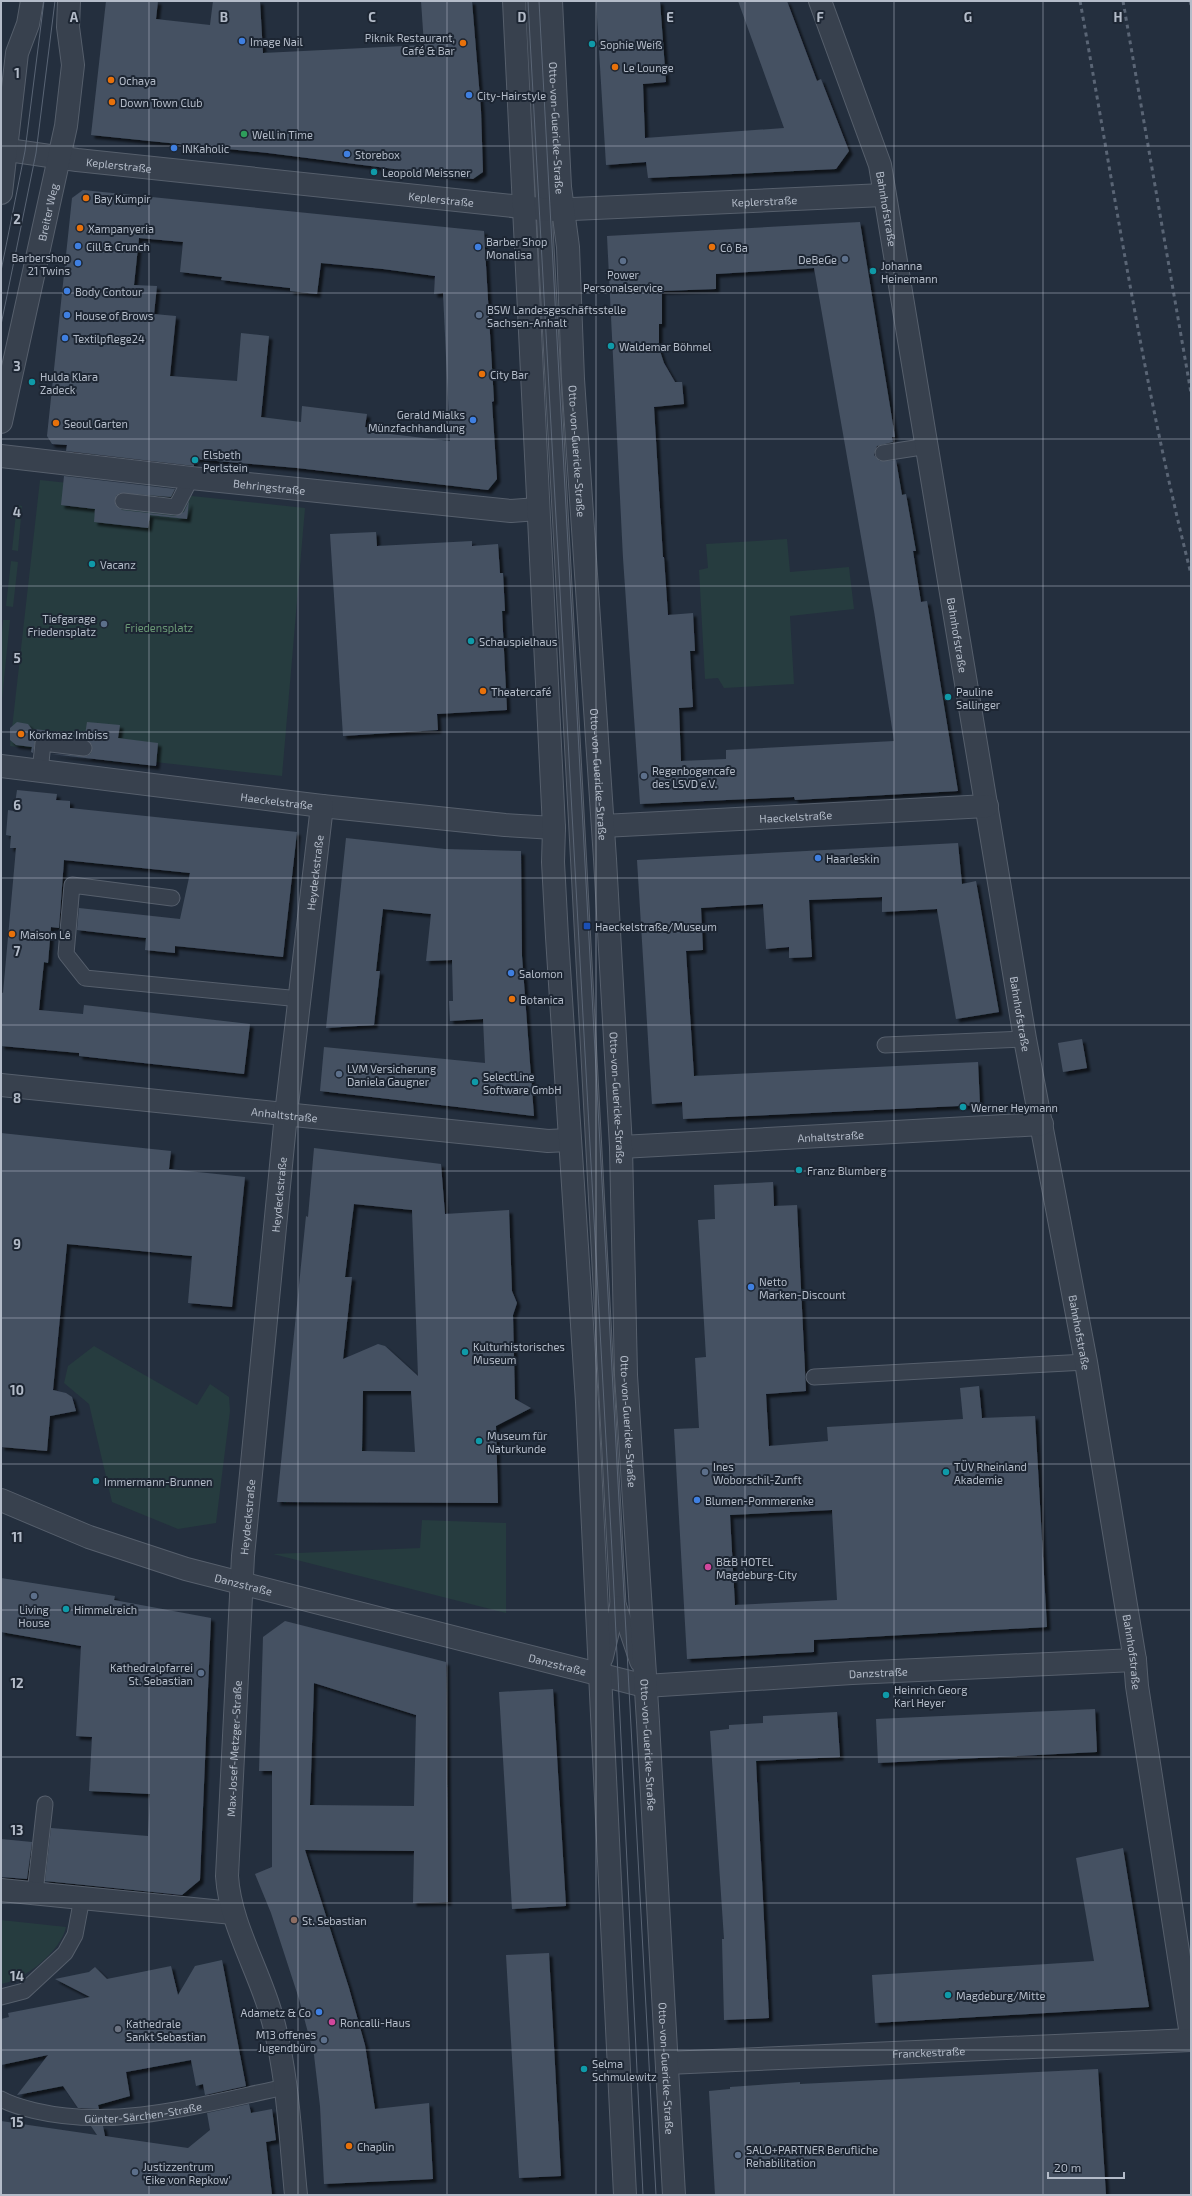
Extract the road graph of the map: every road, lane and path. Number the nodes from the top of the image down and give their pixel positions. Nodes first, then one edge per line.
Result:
1 (32, 1) edge
2 (69, 1) edge
3 (514, 1) edge
4 (533, 1) edge
5 (551, 1) edge
6 (820, 1) edge
7 (3, 149) edge
8 (60, 157) junction
9 (1, 193) edge
10 (884, 195) junction
11 (545, 209) junction
12 (1, 422) edge
13 (928, 446) junction
14 (883, 452) dead end
15 (1, 456) edge
16 (191, 478) junction
17 (123, 501) dead end
18 (538, 510) junction
19 (84, 748) dead end
20 (1, 766) edge
21 (40, 772) junction
22 (322, 806) junction
23 (987, 806) junction
24 (603, 826) junction
25 (554, 828) junction
26 (172, 898) dead end
27 (300, 999) junction
28 (1025, 1039) junction
29 (885, 1045) dead end
30 (1, 1085) edge
31 (286, 1114) junction
32 (1042, 1124) junction
33 (569, 1140) junction
34 (620, 1147) junction
35 (1086, 1362) junction
36 (814, 1377) dead end
37 (1, 1500) edge
38 (242, 1584) junction
39 (618, 1604) junction
40 (1135, 1660) junction
41 (601, 1674) junction
42 (645, 1686) junction
43 (45, 1804) dead end
44 (1, 1890) edge
45 (35, 1894) junction
46 (82, 1898) junction
47 (233, 1913) junction
48 (1, 1997) edge
49 (1191, 2035) edge
50 (1191, 2040) edge
51 (667, 2063) junction
52 (285, 2087) junction
53 (1, 2100) edge
54 (296, 2195) edge
55 (625, 2195) edge
56 (674, 2195) edge

1 - 7 street
2 - 8 street, Breiter Weg
3 - 11 street, Otto-von-Guericke-Straße
4 - 11 lane
5 - 11 street, Otto-von-Guericke-Straße
6 - 10 street, Bahnhofstraße
7 - 8 street, Keplerstraße
7 - 9 street
8 - 11 street, Keplerstraße
8 - 12 street, Breiter Weg
10 - 11 street, Keplerstraße
10 - 13 street, Bahnhofstraße
11 - 18 street, Otto-von-Guericke-Straße
11 - 24 street, Otto-von-Guericke-Straße
11 - 39 lane
13 - 14 lane
13 - 23 street, Bahnhofstraße
15 - 16 street, Behringstraße
16 - 17 lane
16 - 18 street, Behringstraße
18 - 25 street, Otto-von-Guericke-Straße
19 - 21 lane
20 - 21 street, Haeckelstraße
21 - 22 street, Haeckelstraße
22 - 25 street, Haeckelstraße
22 - 27 street, Heydeckstraße
23 - 24 street, Haeckelstraße
23 - 28 street, Bahnhofstraße
24 - 34 street, Otto-von-Guericke-Straße
25 - 33 street, Otto-von-Guericke-Straße
26 - 27 lane
27 - 31 street, Heydeckstraße
28 - 29 lane
28 - 32 street, Bahnhofstraße
30 - 31 street, Anhaltstraße
31 - 33 street, Anhaltstraße
31 - 38 street, Heydeckstraße
32 - 34 street, Anhaltstraße
32 - 35 street, Bahnhofstraße
33 - 41 street, Otto-von-Guericke-Straße
34 - 42 street, Otto-von-Guericke-Straße
35 - 36 lane
35 - 40 street, Bahnhofstraße
37 - 38 street, Danzstraße
38 - 41 street, Danzstraße
38 - 47 street, Max-Josef-Metzger-Straße
39 - 41 lane
39 - 42 lane
40 - 42 street, Danzstraße
40 - 49 street, Bahnhofstraße
41 - 42 street, Danzstraße
41 - 55 street, Otto-von-Guericke-Straße
42 - 51 street, Otto-von-Guericke-Straße
43 - 45 lane
44 - 45 street
45 - 46 street
46 - 47 street
46 - 48 lane
47 - 52 street, Max-Josef-Metzger-Straße
50 - 51 street, Franckestraße
51 - 56 street, Otto-von-Guericke-Straße
52 - 53 lane, Günter-Särchen-Straße
52 - 54 street, Max-Josef-Metzger-Straße

